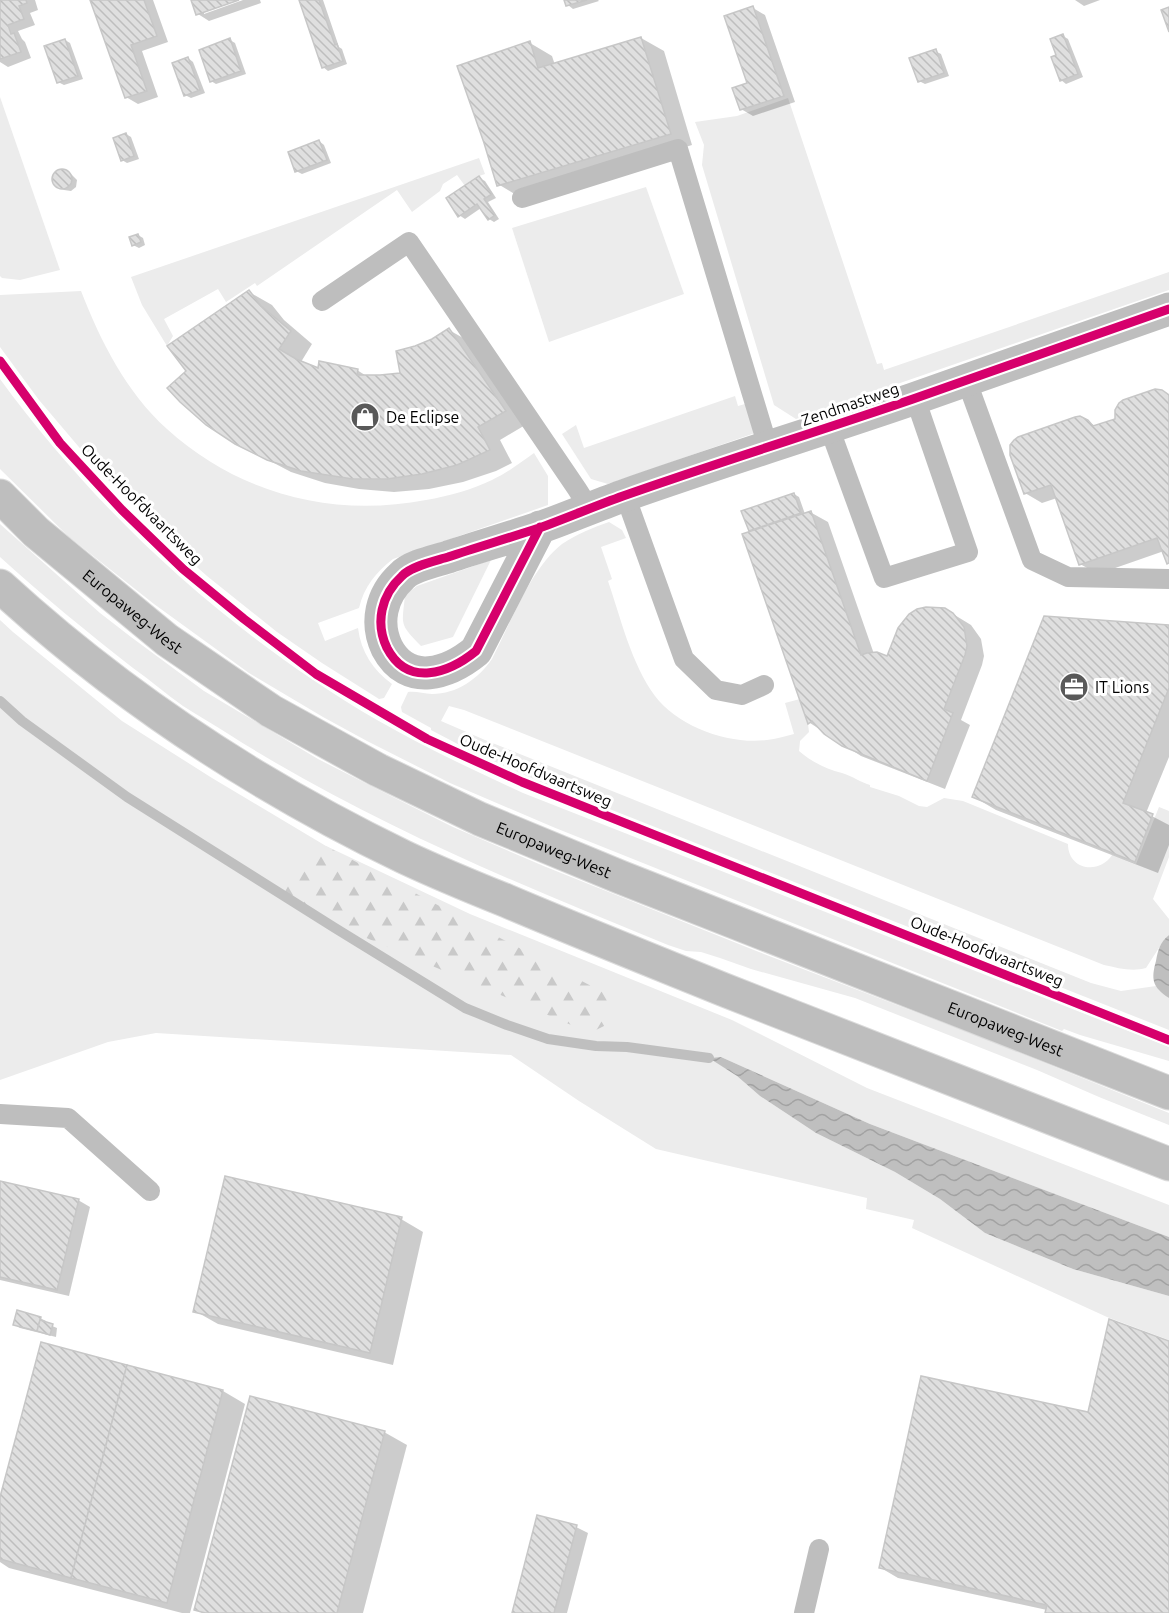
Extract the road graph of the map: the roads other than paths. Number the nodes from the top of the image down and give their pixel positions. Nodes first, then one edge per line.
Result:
1 (522, 198) dead end
2 (322, 301) dead end
3 (1169, 309) edge
4 (966, 380) junction
5 (915, 398) junction
6 (829, 427) junction
7 (768, 447) junction
8 (625, 495) junction
9 (0, 496) edge
10 (589, 508) junction
11 (540, 527) junction
12 (1169, 579) edge
13 (0, 586) edge
14 (764, 685) dead end
15 (1169, 1093) edge
16 (0, 1114) edge
17 (1169, 1164) edge
18 (150, 1191) dead end
19 (819, 1549) dead end
20 (804, 1613) edge

1 - 7 lane
2 - 10 lane
3 - 4 main road, Zendmastweg
4 - 5 main road, Zendmastweg
4 - 12 lane
5 - 6 main road, Zendmastweg
5 - 6 lane
6 - 7 main road, Zendmastweg
7 - 8 main road, Zendmastweg
8 - 10 main road, Zendmastweg
8 - 14 lane
9 - 15 main road, Europaweg-West
10 - 11 main road, Zendmastweg
11 - 11 main road, Zendmastweg
13 - 17 main road
16 - 18 lane
19 - 20 lane

